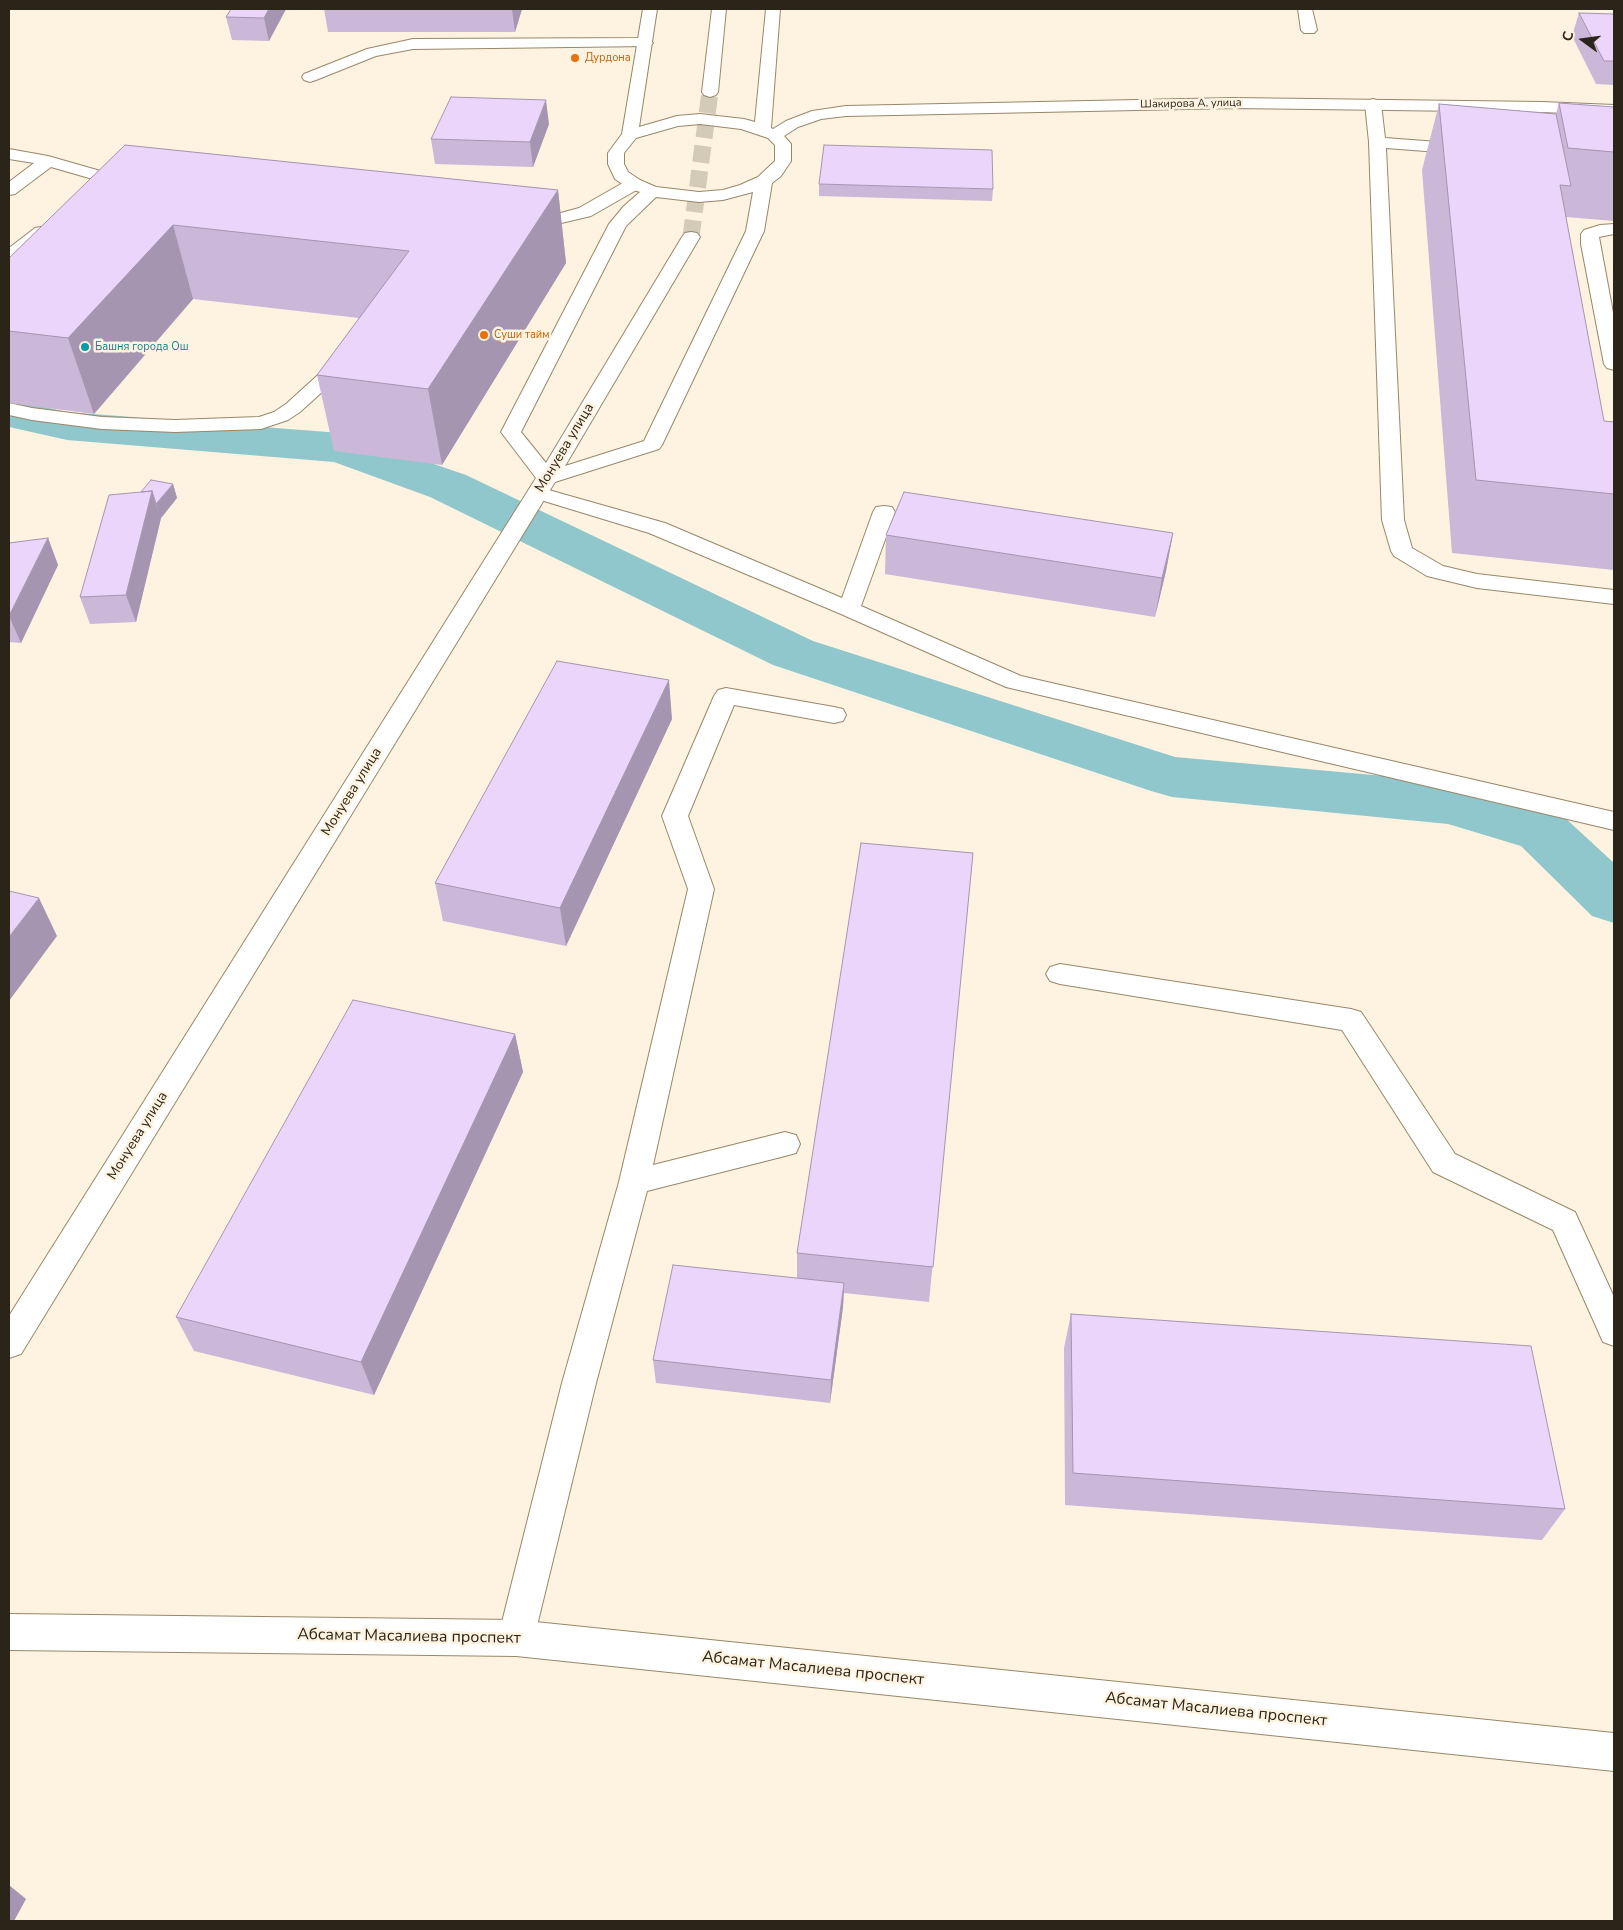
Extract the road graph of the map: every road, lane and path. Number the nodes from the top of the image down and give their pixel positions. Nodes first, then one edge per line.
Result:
1 (650, 9) edge
2 (719, 9) edge
3 (773, 9) edge
4 (1305, 9) edge
5 (1309, 30) dead end
6 (645, 42) junction
7 (310, 78) dead end
8 (710, 92) tunnel mouth
9 (1373, 104) junction
10 (1614, 110) edge
11 (768, 133) junction
12 (630, 135) junction
13 (1377, 142) junction
14 (1486, 151) edge
15 (9, 154) edge
16 (48, 161) junction
17 (110, 178) junction
18 (764, 182) junction
19 (149, 183) edge
20 (634, 184) junction
21 (9, 190) edge
22 (94, 190) edge
23 (652, 191) junction
24 (56, 220) edge
25 (503, 222) edge
26 (1614, 229) edge
27 (691, 237) tunnel mouth
28 (9, 257) edge
29 (1614, 364) edge
30 (336, 368) edge
31 (9, 409) edge
32 (538, 493) junction
33 (884, 512) dead end
34 (1614, 597) edge
35 (849, 610) junction
36 (834, 715) dead end
37 (1614, 821) edge
38 (1060, 974) dead end
39 (785, 1144) dead end
40 (634, 1182) junction
41 (1614, 1332) edge
42 (9, 1344) edge
43 (9, 1632) edge
44 (516, 1638) junction
45 (1614, 1752) edge

1 - 6 main road
2 - 8 main road
3 - 11 main road
4 - 5 main road
6 - 7 main road
6 - 12 main road
9 - 10 main road, Шакирова А. улица
9 - 11 main road, Шакирова А. улица
9 - 13 main road
11 - 12 main road
11 - 18 main road
12 - 20 main road
13 - 14 main road
13 - 34 main road
15 - 16 main road
16 - 17 main road
16 - 21 main road
17 - 19 main road
17 - 22 main road
18 - 23 main road
18 - 32 main road
20 - 23 main road
20 - 25 main road
23 - 32 main road
24 - 28 main road
26 - 29 main road
27 - 32 main road, Монуева улица
30 - 31 main road
32 - 35 main road
32 - 42 main road, Монуева улица
33 - 35 main road
35 - 37 main road
36 - 40 main road
38 - 41 main road
39 - 40 main road
40 - 44 main road
43 - 44 main road, Абсамат Масалиева проспект
44 - 45 main road, Абсамат Масалиева проспект

